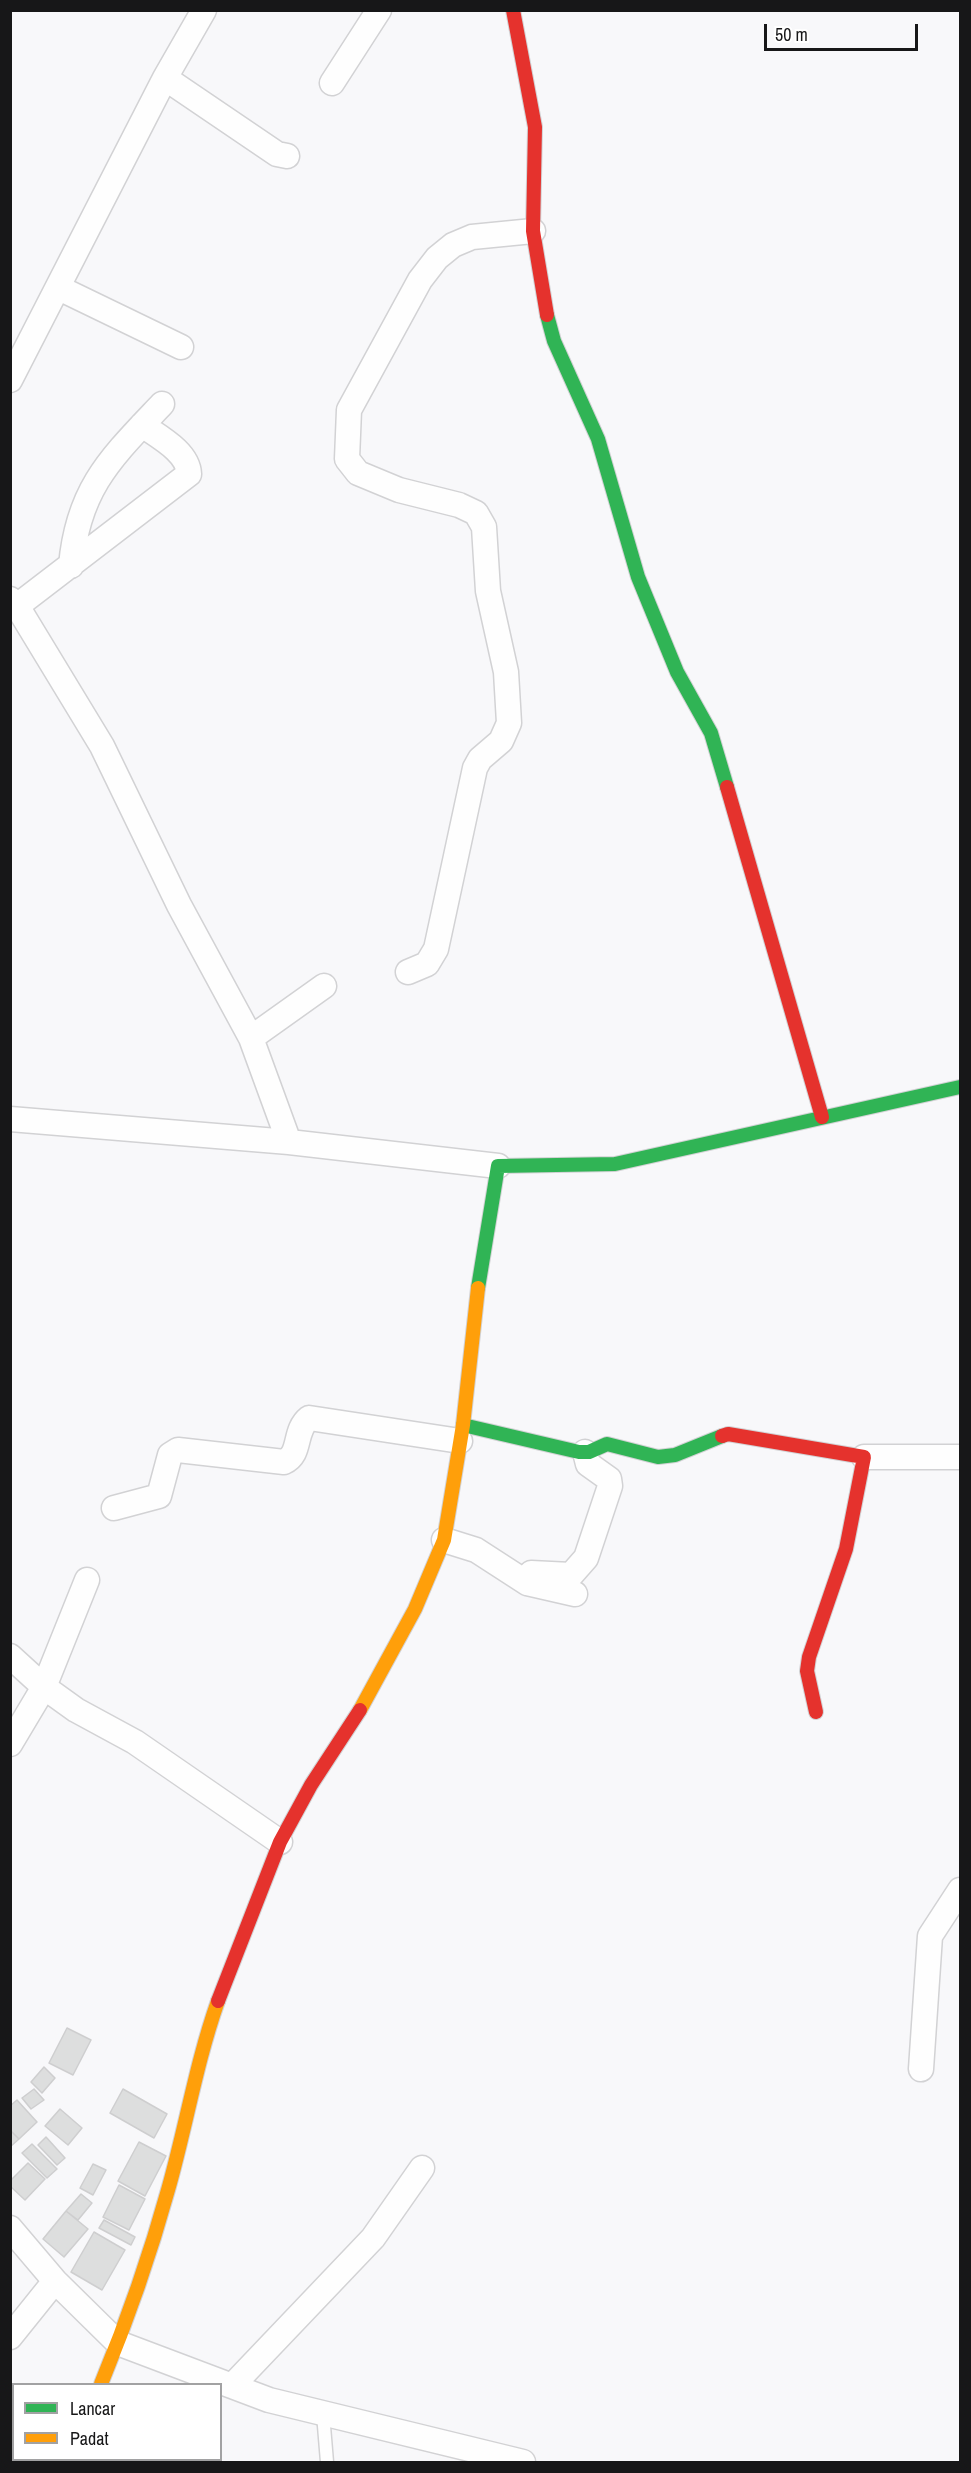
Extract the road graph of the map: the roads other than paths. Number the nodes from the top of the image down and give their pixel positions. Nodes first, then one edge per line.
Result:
1 (204, 10) edge
2 (379, 10) edge
3 (513, 10) edge
4 (165, 78) junction
5 (332, 83) dead end
6 (287, 156) dead end
7 (533, 231) junction
8 (58, 288) junction
9 (181, 347) dead end
10 (10, 380) edge
11 (162, 404) dead end
12 (142, 425) junction
13 (71, 566) junction
14 (14, 602) edge
15 (408, 972) dead end
16 (324, 986) dead end
17 (251, 1038) junction
18 (960, 1087) edge
19 (822, 1117) junction
20 (10, 1119) edge
21 (289, 1142) junction
22 (498, 1166) junction
23 (461, 1433) junction
24 (585, 1452) junction
25 (864, 1457) junction
26 (960, 1457) edge
27 (114, 1508) dead end
28 (444, 1539) junction
29 (87, 1581) dead end
30 (527, 1583) junction
31 (575, 1594) dead end
32 (10, 1656) edge
33 (44, 1687) junction
34 (816, 1712) dead end
35 (10, 1744) edge
36 (280, 1842) junction
37 (960, 1890) edge
38 (921, 2069) dead end
39 (422, 2168) dead end
40 (10, 2228) edge
41 (55, 2281) junction
42 (10, 2337) edge
43 (118, 2343) junction
44 (102, 2383) edge
45 (231, 2386) junction
46 (323, 2414) junction
47 (327, 2463) edge
48 (523, 2463) edge

1 - 4 street
2 - 5 street
3 - 7 street
4 - 6 street
4 - 8 street
7 - 15 street
7 - 19 street
8 - 9 street
8 - 10 street
11 - 12 street
12 - 13 street
12 - 13 street
13 - 14 street
14 - 17 street
16 - 17 street
17 - 21 street
18 - 19 street
19 - 22 street
20 - 21 street
21 - 22 street
22 - 23 street
23 - 24 street
23 - 27 street
23 - 28 street
24 - 25 street
24 - 30 street
25 - 26 street
25 - 34 street
28 - 30 street
28 - 36 street
29 - 33 street
30 - 31 street
32 - 33 street
33 - 35 street
33 - 36 street
36 - 43 street
37 - 38 street
39 - 45 street
40 - 41 street
41 - 42 street
41 - 43 street
43 - 44 street
43 - 45 street
45 - 46 street
46 - 47 lane
46 - 48 street

